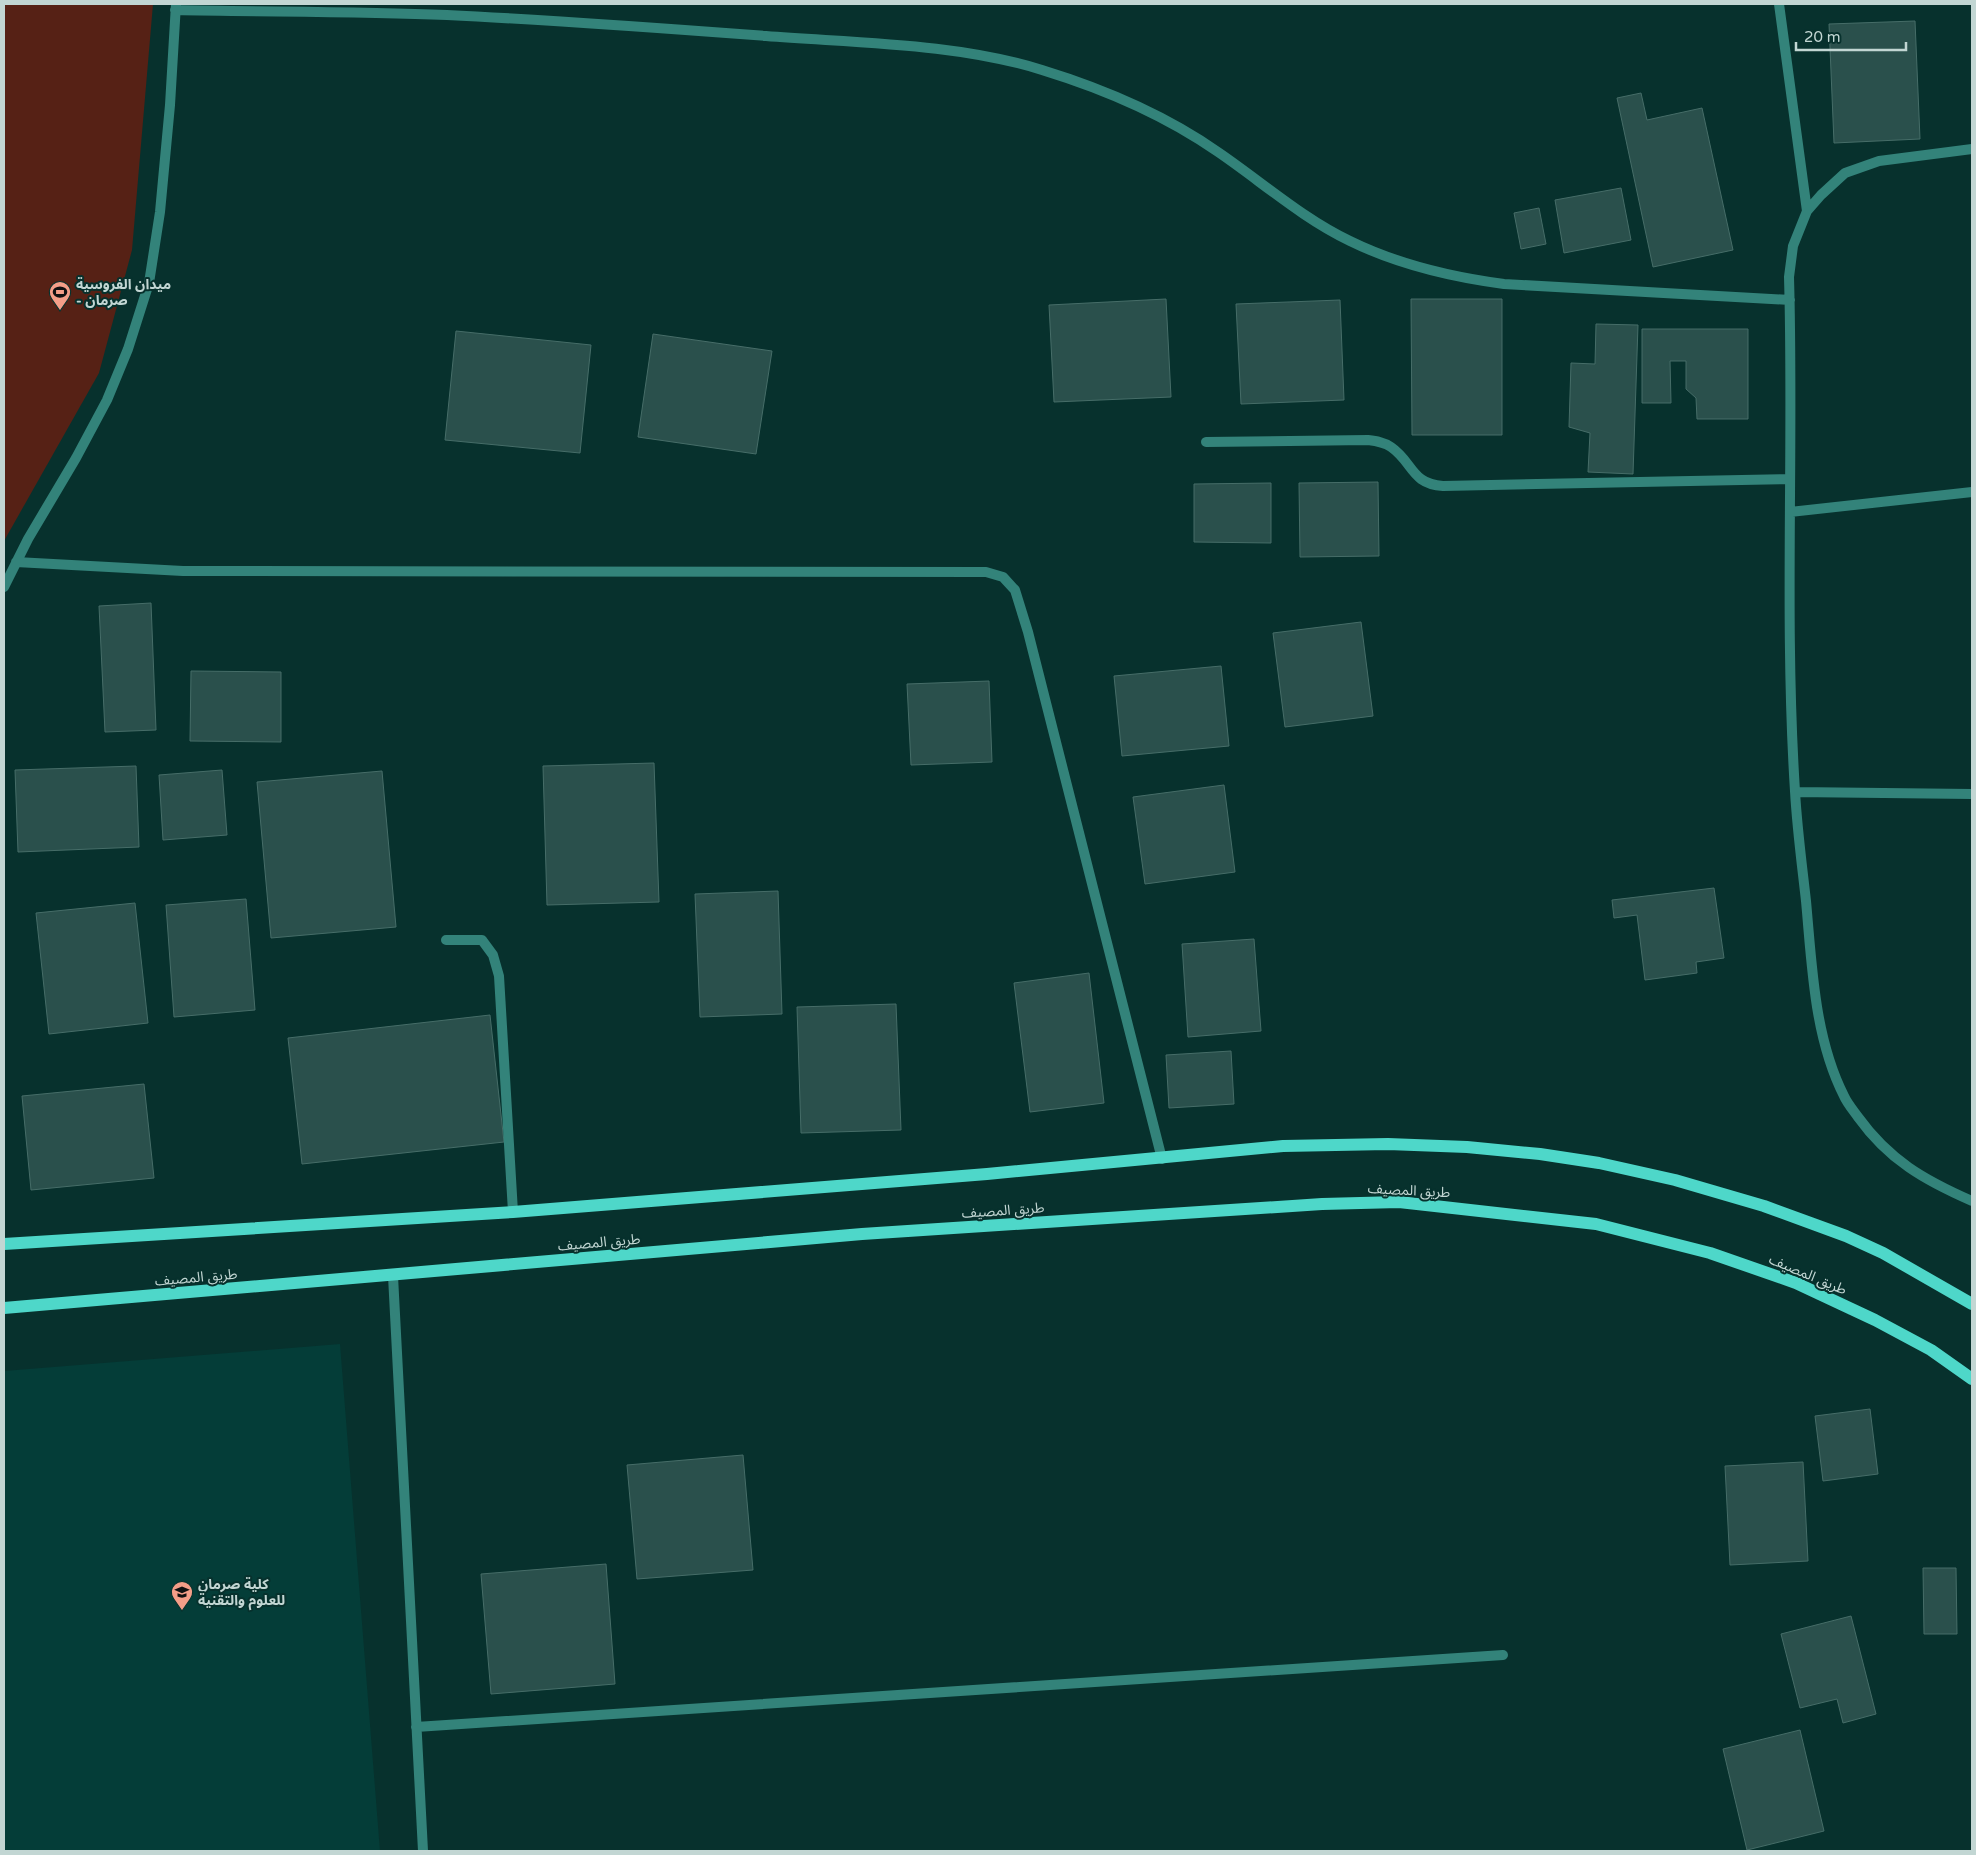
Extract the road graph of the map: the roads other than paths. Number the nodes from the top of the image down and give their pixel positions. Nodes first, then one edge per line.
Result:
1 (1779, 4) edge
2 (175, 7) edge
3 (1972, 149) edge
4 (1807, 211) junction
5 (1790, 300) junction
6 (1206, 442) dead end
7 (1790, 479) junction
8 (1972, 492) edge
9 (1790, 512) junction
10 (16, 562) junction
11 (4, 587) edge
12 (1795, 792) junction
13 (1972, 794) edge
14 (446, 940) dead end
15 (1162, 1159) junction
16 (1972, 1201) edge
17 (513, 1212) junction
18 (4, 1244) edge
19 (393, 1276) junction
20 (1972, 1304) edge
21 (4, 1308) edge
22 (1972, 1379) edge
23 (1503, 1655) dead end
24 (416, 1727) junction
25 (423, 1851) edge

1 - 4 street
2 - 5 street
2 - 10 street
3 - 4 street
4 - 5 street
5 - 7 street
6 - 7 street
7 - 9 street
8 - 9 street
9 - 12 street
10 - 11 street
10 - 15 street
12 - 13 street
12 - 16 street
14 - 17 street
15 - 17 main road
15 - 20 main road
17 - 18 main road
19 - 21 main road, طريق المصيف
19 - 22 main road, طريق المصيف
19 - 24 street
23 - 24 street
24 - 25 street

